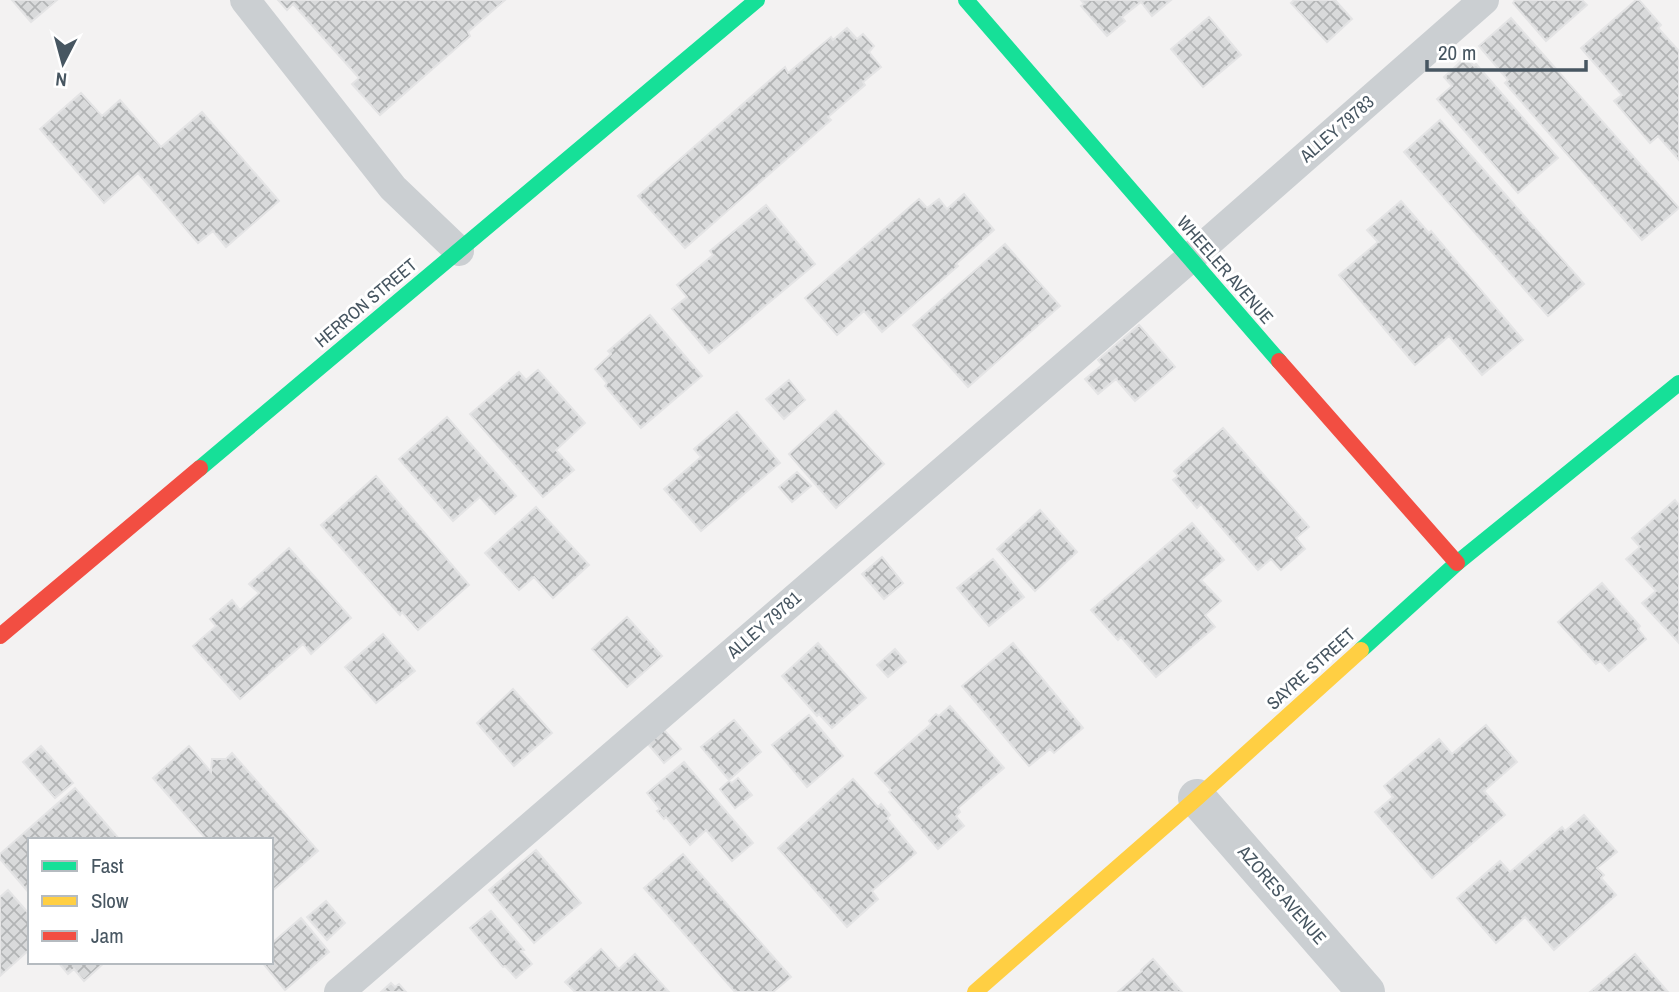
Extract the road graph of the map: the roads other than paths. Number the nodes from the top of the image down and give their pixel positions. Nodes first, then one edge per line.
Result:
1 (245, 0) edge
2 (757, 0) edge
3 (966, 0) edge
4 (1484, 0) edge
5 (459, 250) junction
6 (1189, 259) junction
7 (1679, 383) edge
8 (1457, 563) junction
9 (0, 636) edge
10 (1197, 798) junction
11 (339, 992) edge
12 (975, 992) edge
13 (1366, 992) edge

1 - 5 lane
2 - 5 street, HERRON STREET
3 - 6 street, WHEELER AVENUE
4 - 6 lane, ALLEY 79783
5 - 9 street, HERRON STREET
6 - 8 street, WHEELER AVENUE
6 - 11 lane, ALLEY 79781
7 - 8 street, SAYRE STREET
8 - 10 street, SAYRE STREET
10 - 12 street, SAYRE STREET
10 - 13 street, AZORES AVENUE

